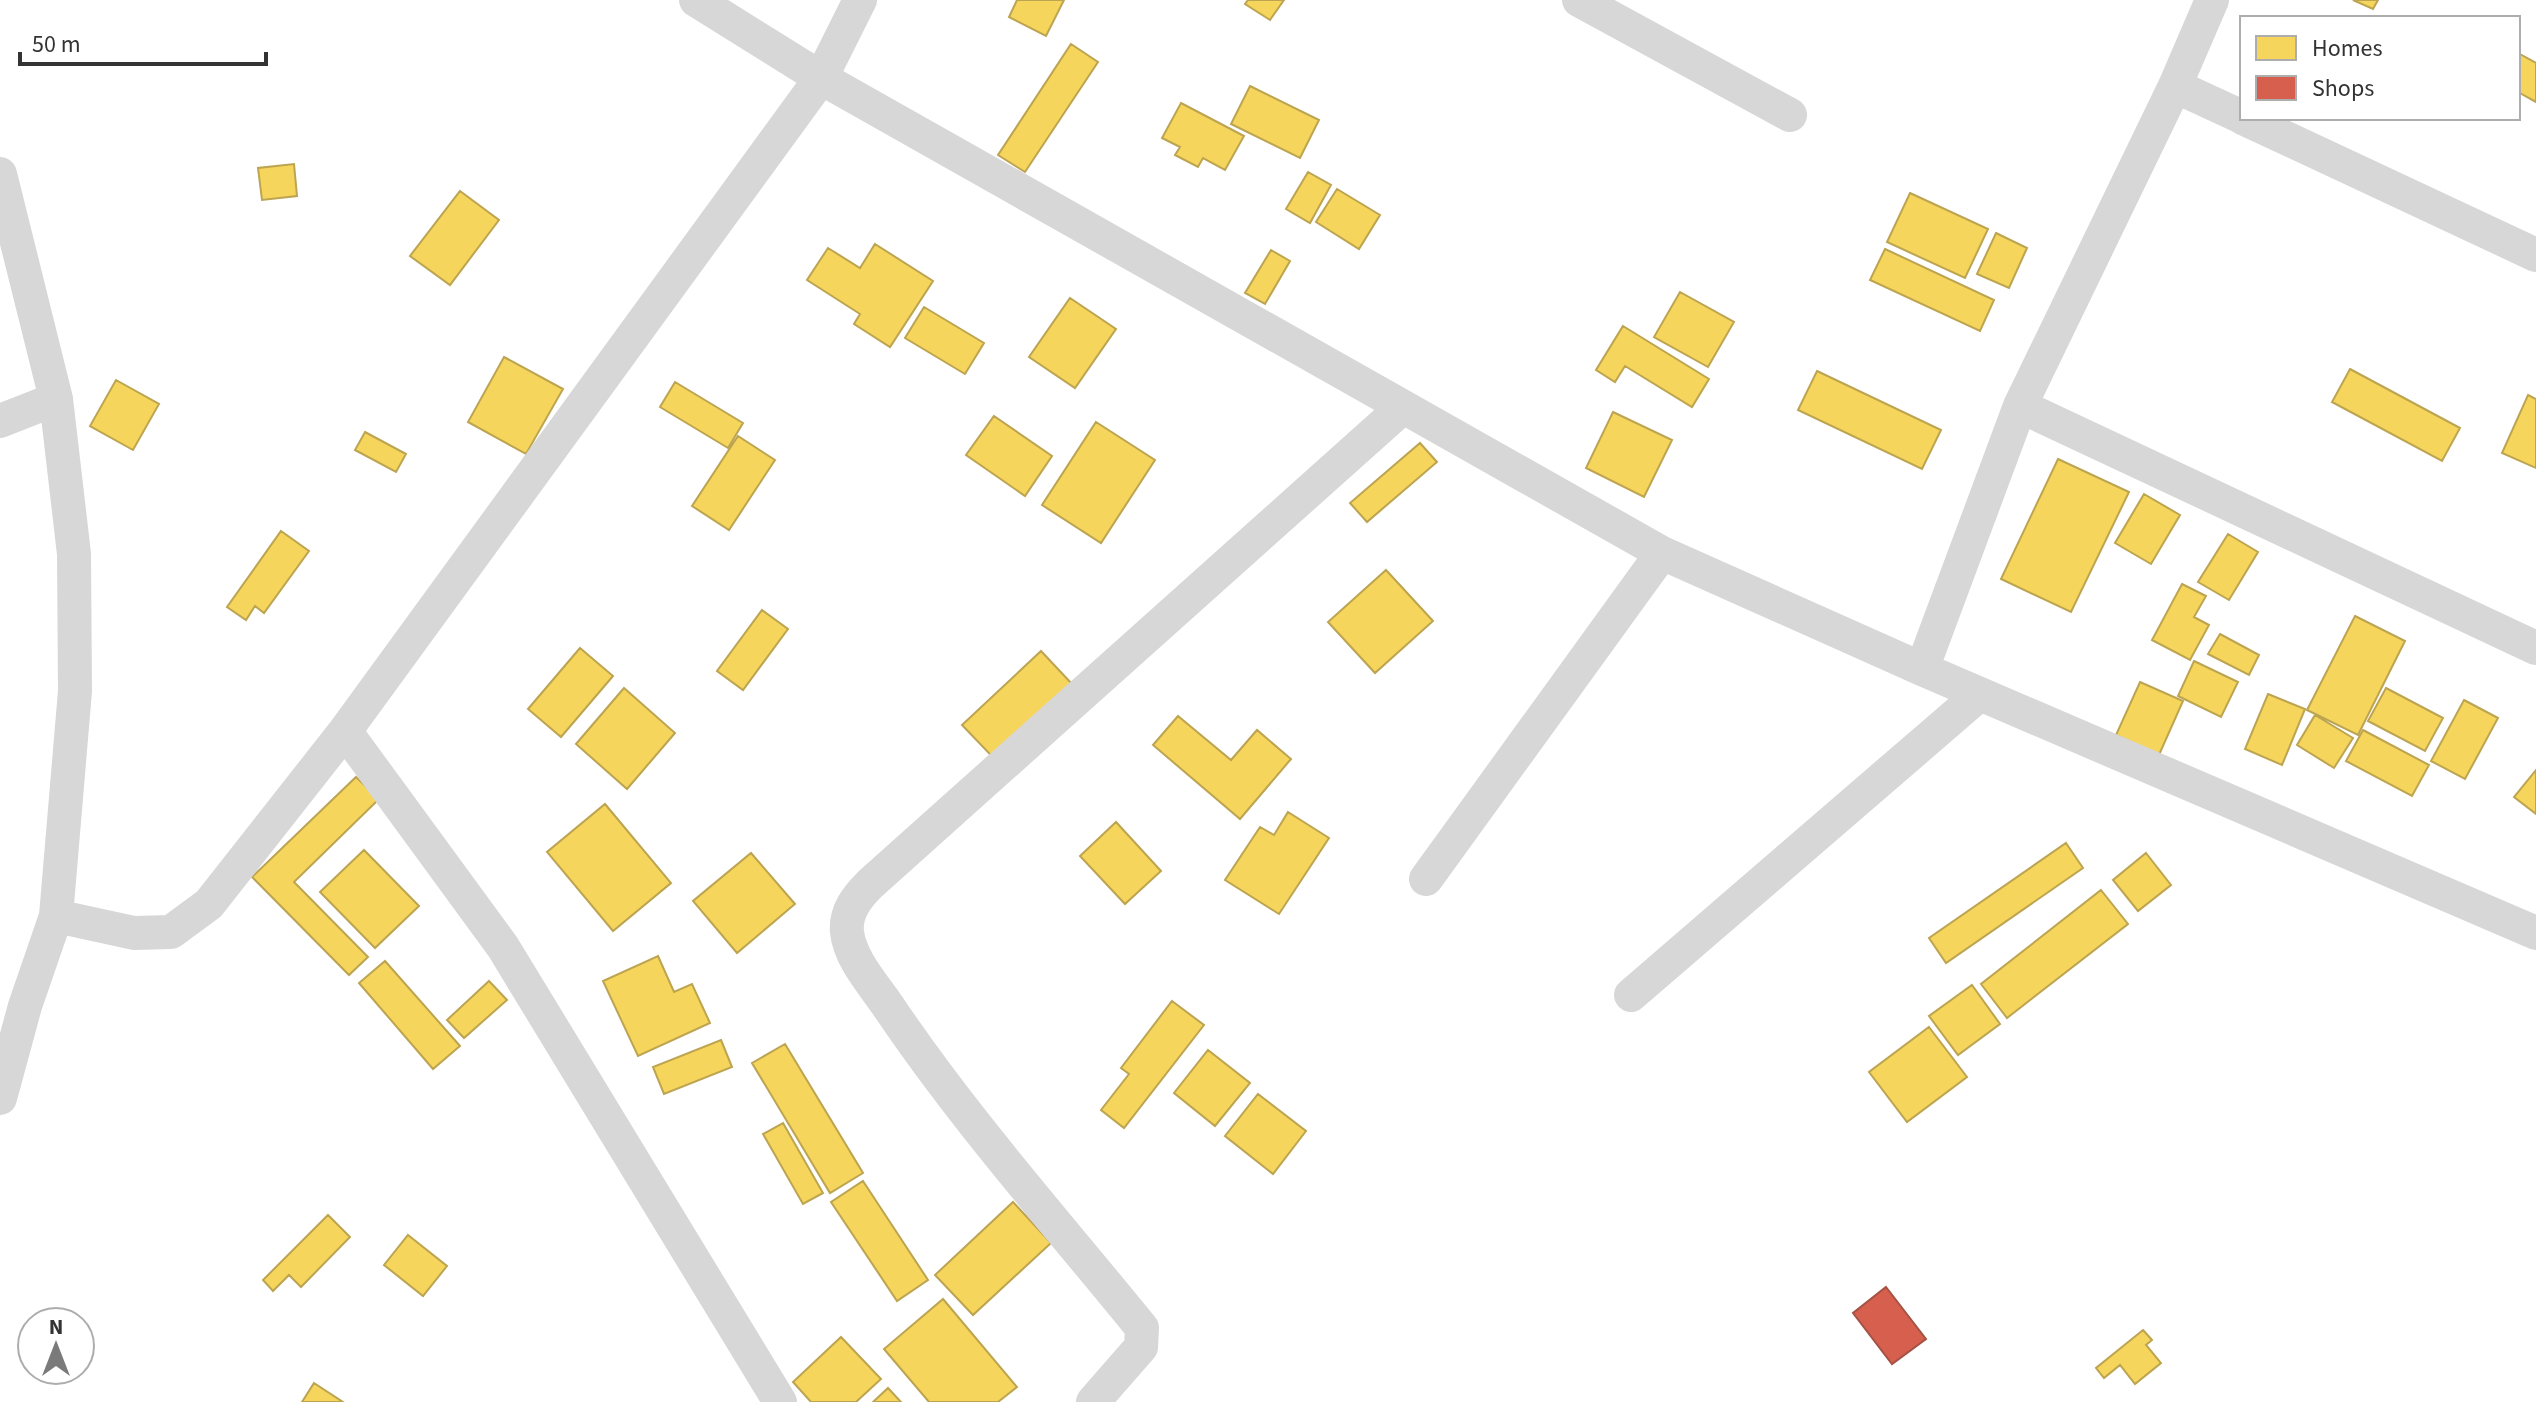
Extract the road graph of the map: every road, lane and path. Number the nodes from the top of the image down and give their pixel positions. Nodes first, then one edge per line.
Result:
1 (696, 0) edge
2 (860, 0) edge
3 (1579, 0) edge
4 (2212, 0) edge
5 (821, 78) junction
6 (2175, 86) junction
7 (1790, 115) dead end
8 (2240, 117) edge
9 (2247, 120) edge
10 (0, 174) edge
11 (2536, 255) edge
12 (56, 399) junction
13 (2020, 406) junction
14 (1403, 407) junction
15 (0, 421) edge
16 (1662, 553) junction
17 (2536, 648) edge
18 (1922, 669) junction
19 (1980, 694) junction
20 (345, 731) junction
21 (1426, 879) dead end
22 (56, 916) junction
23 (2536, 933) edge
24 (1631, 995) dead end
25 (12, 1004) edge
26 (0, 1098) edge
27 (780, 1402) edge
28 (1093, 1402) edge

1 - 5 street
2 - 5 street
3 - 7 street
4 - 6 street
5 - 14 street
5 - 20 street
6 - 8 street
6 - 13 street
9 - 11 street
10 - 12 street
12 - 15 street
12 - 22 street
13 - 17 street
13 - 18 street
14 - 16 street
14 - 28 street
16 - 18 street
16 - 21 street
18 - 19 street
19 - 23 street
19 - 24 street
20 - 22 street
20 - 27 street
22 - 25 street
25 - 26 street

